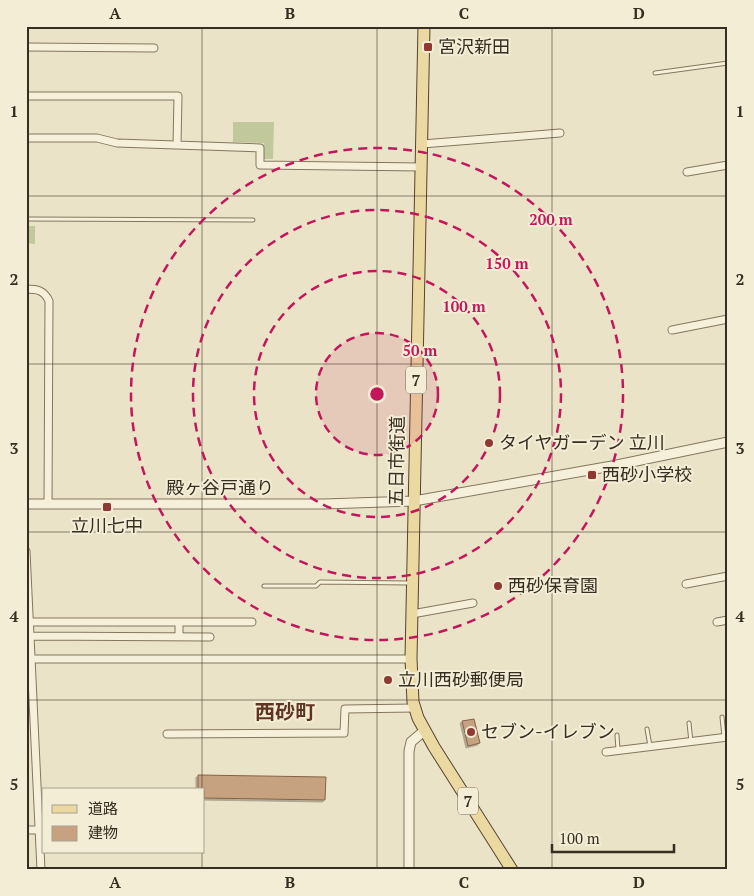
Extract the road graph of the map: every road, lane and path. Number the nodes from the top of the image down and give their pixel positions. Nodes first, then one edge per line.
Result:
1 (424, 26) edge
2 (26, 47) edge
3 (154, 48) dead end
4 (728, 64) edge
5 (655, 73) dead end
6 (26, 96) edge
7 (560, 133) dead end
8 (26, 138) edge
9 (422, 144) junction
10 (177, 145) junction
11 (421, 166) junction
12 (727, 167) edge
13 (687, 172) dead end
14 (26, 219) edge
15 (252, 220) dead end
16 (26, 289) edge
17 (728, 319) edge
18 (672, 330) dead end
19 (728, 442) edge
20 (414, 501) junction
21 (48, 503) junction
22 (26, 504) edge
23 (26, 551) edge
24 (728, 576) edge
25 (413, 583) junction
26 (686, 584) dead end
27 (264, 586) dead end
28 (473, 603) dead end
29 (412, 614) junction
30 (728, 620) edge
31 (30, 622) junction
32 (179, 622) junction
33 (252, 622) dead end
34 (717, 622) dead end
35 (31, 636) junction
36 (179, 637) junction
37 (210, 637) dead end
38 (29, 659) edge
39 (411, 659) junction
40 (414, 708) junction
41 (722, 717) dead end
42 (689, 722) dead end
43 (647, 729) dead end
44 (424, 731) junction
45 (167, 734) dead end
46 (617, 735) dead end
47 (726, 738) edge
48 (691, 742) junction
49 (650, 747) junction
50 (618, 750) junction
51 (606, 752) dead end
52 (26, 830) edge
53 (38, 830) junction
54 (41, 870) edge
55 (409, 870) edge
56 (512, 870) edge

1 - 9 main road, 五日市街道 / 7
2 - 3 street
4 - 5 lane
6 - 10 street
7 - 9 street
8 - 10 street
9 - 11 main road, 五日市街道 / 7
10 - 11 street
11 - 20 main road, 五日市街道 / 7
12 - 13 street
14 - 15 lane
16 - 21 street
17 - 18 street
19 - 20 street, 殿ヶ谷戸通り
20 - 21 street, 殿ヶ谷戸通り
20 - 25 main road, 五日市街道 / 7
21 - 22 street, 殿ヶ谷戸通り
23 - 31 street
24 - 26 street
25 - 27 lane
25 - 29 main road, 五日市街道 / 7
28 - 29 street
29 - 39 main road, 五日市街道 / 7
30 - 34 street
31 - 32 street
31 - 35 street
32 - 33 street
32 - 36 street
35 - 36 street
35 - 38 street
36 - 37 street
38 - 39 street
38 - 53 street
39 - 40 main road, 五日市街道 / 7
40 - 44 main road, 五日市街道 / 7
40 - 45 street
41 - 47 lane
42 - 48 lane
43 - 49 lane
44 - 55 street
44 - 56 main road, 五日市街道 / 7
46 - 50 lane
47 - 48 street
48 - 49 street
49 - 50 street
50 - 51 street
52 - 53 street
53 - 54 street

